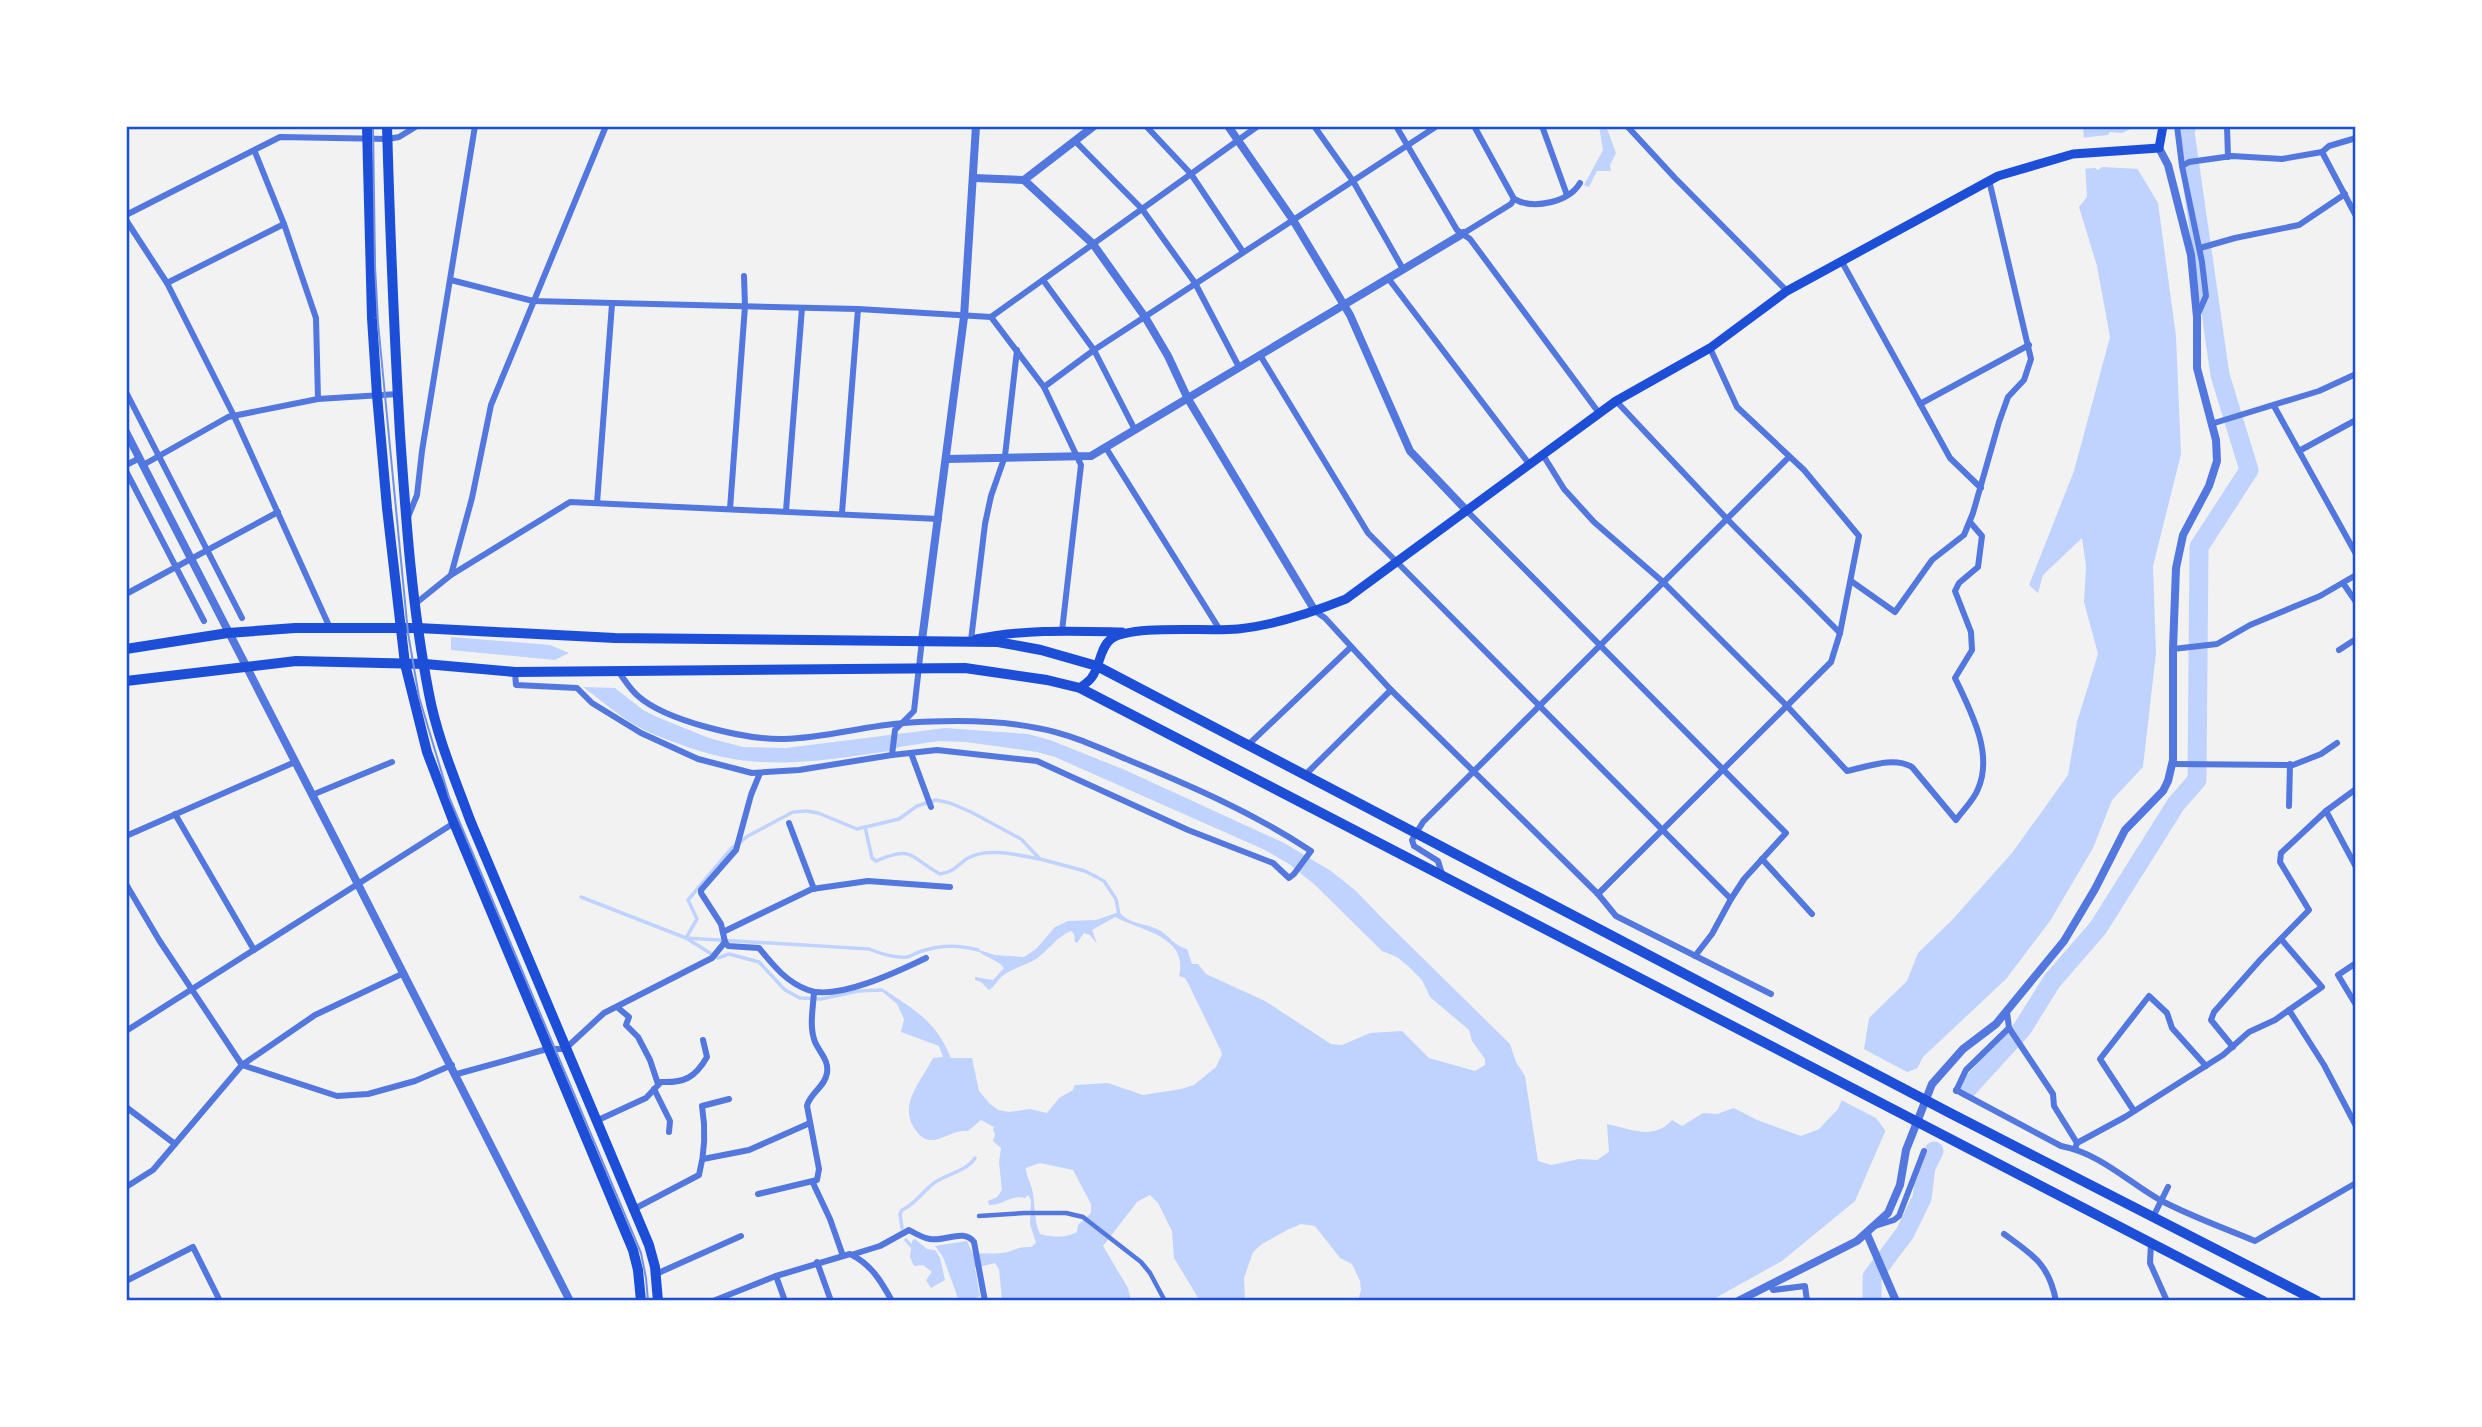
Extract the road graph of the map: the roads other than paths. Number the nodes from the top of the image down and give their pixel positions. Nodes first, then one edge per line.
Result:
1 (367, 126) edge
2 (387, 126) edge
3 (417, 126) edge
4 (475, 126) edge
5 (606, 126) edge
6 (976, 126) edge
7 (1094, 126) edge
8 (1146, 126) edge
9 (1228, 126) edge
10 (1258, 126) edge
11 (1314, 126) edge
12 (1396, 126) edge
13 (1437, 126) edge
14 (1474, 126) edge
15 (1542, 126) edge
16 (1628, 126) edge
17 (2162, 126) edge
18 (2177, 126) edge
19 (2227, 126) edge
20 (2356, 138) edge
21 (388, 139) junction
22 (1239, 139) junction
23 (366, 140) junction
24 (1075, 141) junction
25 (1409, 145) junction
26 (2159, 148) junction
27 (255, 152) junction
28 (2322, 152) junction
29 (2228, 157) junction
30 (2182, 166) junction
31 (1191, 174) junction
32 (974, 178) junction
33 (1024, 180) junction
34 (1989, 180) junction
35 (1353, 181) junction
36 (1580, 183) dead end
37 (2345, 194) junction
38 (1567, 195) junction
39 (1514, 199) junction
40 (1142, 209) junction
41 (2356, 216) edge
42 (126, 218) edge
43 (1293, 220) junction
44 (284, 224) junction
45 (1464, 233) junction
46 (1093, 244) junction
47 (2200, 248) junction
48 (1243, 252) junction
49 (1842, 262) junction
50 (1404, 269) junction
51 (744, 276) dead end
52 (1388, 278) junction
53 (451, 280) junction
54 (1043, 280) junction
55 (167, 283) junction
56 (1195, 283) junction
57 (1787, 291) junction
58 (533, 301) junction
59 (612, 304) junction
60 (1343, 305) junction
61 (745, 306) junction
62 (802, 308) junction
63 (858, 309) junction
64 (964, 317) junction
65 (991, 317) junction
66 (1145, 317) junction
67 (2197, 317) junction
68 (2029, 345) junction
69 (1710, 348) junction
70 (1017, 350) junction
71 (1094, 350) junction
72 (1260, 355) junction
73 (1240, 368) junction
74 (2356, 374) edge
75 (1044, 387) junction
76 (126, 392) edge
77 (398, 394) junction
78 (377, 396) junction
79 (1188, 398) junction
80 (318, 399) junction
81 (1616, 401) junction
82 (1920, 404) junction
83 (2274, 406) junction
84 (1599, 413) junction
85 (234, 416) junction
86 (2356, 420) edge
87 (2211, 424) junction
88 (1135, 430) junction
89 (126, 432) edge
90 (1106, 448) junction
91 (2299, 451) junction
92 (1543, 455) junction
93 (159, 456) junction
94 (1005, 456) junction
95 (1079, 457) junction
96 (1789, 457) junction
97 (947, 459) junction
98 (141, 462) junction
99 (126, 465) edge
100 (1530, 465) junction
101 (126, 471) edge
102 (1981, 488) junction
103 (597, 503) junction
104 (730, 509) junction
105 (786, 511) junction
106 (278, 512) junction
107 (1468, 512) junction
108 (842, 513) junction
109 (939, 519) junction
110 (1727, 519) junction
111 (1970, 522) junction
112 (406, 523) junction
113 (207, 550) junction
114 (2356, 554) edge
115 (190, 559) junction
116 (1397, 564) junction
117 (176, 567) junction
118 (451, 575) junction
119 (2356, 575) edge
120 (1851, 581) junction
121 (1663, 582) junction
122 (2343, 583) junction
123 (126, 594) edge
124 (2356, 602) edge
125 (415, 604) junction
126 (1315, 611) junction
127 (242, 618) dead end
128 (204, 621) dead end
129 (330, 628) junction
130 (418, 628) junction
131 (399, 629) junction
132 (1062, 631) junction
133 (1220, 631) junction
134 (1138, 632) junction
135 (228, 633) junction
136 (1840, 633) junction
137 (2356, 639) edge
138 (922, 640) junction
139 (968, 640) junction
140 (1600, 644) junction
141 (1351, 647) junction
142 (126, 649) edge
143 (2174, 649) junction
144 (2339, 650) dead end
145 (405, 664) junction
146 (425, 664) junction
147 (247, 666) junction
148 (1097, 666) junction
149 (920, 668) junction
150 (618, 671) junction
151 (515, 672) junction
152 (126, 681) edge
153 (1080, 688) junction
154 (1391, 690) junction
155 (1539, 706) junction
156 (1787, 706) junction
157 (902, 723) junction
158 (2337, 743) dead end
159 (1248, 745) junction
160 (911, 753) junction
161 (892, 755) junction
162 (295, 762) junction
163 (392, 762) dead end
164 (2172, 764) junction
165 (2290, 764) junction
166 (1723, 769) junction
167 (1474, 771) junction
168 (760, 773) junction
169 (1305, 775) junction
170 (2356, 789) edge
171 (312, 795) junction
172 (2289, 806) dead end
173 (931, 807) dead end
174 (2326, 811) junction
175 (175, 814) junction
176 (789, 823) dead end
177 (454, 824) junction
178 (1661, 830) junction
179 (1415, 832) junction
180 (126, 836) edge
181 (1762, 859) junction
182 (2356, 867) edge
183 (1442, 874) junction
184 (126, 884) edge
185 (358, 884) junction
186 (950, 887) dead end
187 (814, 889) junction
188 (1598, 894) junction
189 (1731, 899) junction
190 (1812, 914) dead end
191 (1616, 916) junction
192 (723, 932) junction
193 (1608, 933) junction
194 (2281, 939) junction
195 (725, 942) junction
196 (254, 950) junction
197 (1695, 956) junction
198 (926, 958) dead end
199 (2356, 963) edge
200 (404, 973) junction
201 (192, 990) junction
202 (814, 992) junction
203 (1771, 993) dead end
204 (2356, 1005) edge
205 (617, 1007) junction
206 (2289, 1010) junction
207 (2007, 1012) junction
208 (2009, 1028) junction
209 (126, 1031) edge
210 (703, 1040) dead end
211 (2233, 1046) junction
212 (547, 1049) junction
213 (565, 1049) junction
214 (242, 1065) junction
215 (452, 1065) junction
216 (2206, 1066) junction
217 (457, 1074) junction
218 (656, 1086) junction
219 (729, 1098) dead end
220 (1926, 1100) junction
221 (126, 1107) edge
222 (2134, 1111) junction
223 (2354, 1117) edge
224 (596, 1121) junction
225 (810, 1123) junction
226 (1918, 1123) junction
227 (2356, 1126) edge
228 (668, 1132) dead end
229 (175, 1144) junction
230 (2076, 1146) junction
231 (1924, 1151) dead end
232 (703, 1159) junction
233 (813, 1183) junction
234 (2356, 1183) edge
235 (126, 1186) edge
236 (2168, 1187) dead end
237 (758, 1194) dead end
238 (2161, 1200) junction
239 (634, 1209) junction
240 (979, 1216) dead end
241 (2152, 1217) junction
242 (1874, 1227) junction
243 (1867, 1234) junction
244 (2004, 1234) dead end
245 (741, 1236) dead end
246 (2151, 1243) junction
247 (847, 1255) junction
248 (817, 1262) junction
249 (656, 1274) junction
250 (776, 1276) junction
251 (126, 1280) edge
252 (1770, 1284) junction
253 (2164, 1300) edge
254 (220, 1301) edge
255 (570, 1301) edge
256 (641, 1301) edge
257 (658, 1301) edge
258 (713, 1301) edge
259 (785, 1301) edge
260 (831, 1301) edge
261 (892, 1301) edge
262 (985, 1301) edge
263 (1165, 1301) edge
264 (1738, 1301) edge
265 (1807, 1301) edge
266 (1896, 1301) edge
267 (2056, 1301) edge
268 (2263, 1301) edge
269 (2317, 1301) edge

1 - 23 main road
2 - 21 main road
3 - 21 street
4 - 53 street
5 - 58 street
6 - 32 street
7 - 24 street
8 - 31 street
9 - 22 street
10 - 22 street
11 - 35 street
12 - 25 street
13 - 25 street
14 - 39 street
15 - 38 street
16 - 57 street
17 - 26 main road
18 - 30 street
19 - 29 street
20 - 28 street
21 - 23 street
21 - 77 main road
22 - 31 street
22 - 43 street
23 - 27 street
23 - 78 main road
24 - 33 street
24 - 40 street
25 - 35 street
25 - 45 street
26 - 34 main road
26 - 67 street
27 - 42 street
27 - 44 street
28 - 29 street
28 - 37 street
29 - 30 street
30 - 47 street
31 - 40 street
31 - 48 street
32 - 33 street
32 - 64 street
33 - 46 street
34 - 49 main road
34 - 68 street
35 - 43 street
35 - 50 street
36 - 38 street
37 - 41 street
37 - 47 street
38 - 39 street
39 - 45 street
40 - 46 street
40 - 56 street
42 - 55 street
43 - 48 street
43 - 60 street
44 - 55 street
44 - 80 street
45 - 50 street
45 - 84 street
46 - 54 street
46 - 66 street
47 - 67 street
48 - 56 street
49 - 57 main road
49 - 82 street
50 - 52 street
51 - 61 street
52 - 60 street
52 - 100 street
53 - 58 street
53 - 112 street
54 - 65 street
54 - 71 street
55 - 85 street
56 - 66 street
56 - 73 street
57 - 69 main road
58 - 59 street
58 - 118 street
59 - 61 street
59 - 103 street
60 - 72 street
60 - 107 street
61 - 62 street
61 - 104 street
62 - 63 street
62 - 105 street
63 - 64 street
63 - 108 street
64 - 65 street
64 - 97 street
65 - 70 street
66 - 71 street
66 - 79 street
67 - 87 street
68 - 82 street
68 - 102 street
69 - 81 main road
69 - 96 street
70 - 75 street
70 - 94 street
71 - 75 street
71 - 88 street
72 - 73 street
72 - 116 street
73 - 79 street
74 - 83 street
75 - 95 street
76 - 93 street
77 - 78 street
77 - 112 main road
78 - 80 street
78 - 131 main road
79 - 88 street
79 - 126 street
80 - 85 street
81 - 84 main road
81 - 110 street
82 - 102 street
83 - 87 street
83 - 91 street
84 - 92 main road
85 - 93 street
85 - 106 street
86 - 91 street
87 - 143 street
88 - 90 street
89 - 98 street
90 - 95 street
90 - 133 street
91 - 114 street
92 - 100 main road
92 - 121 street
93 - 98 street
93 - 113 street
94 - 95 street
94 - 97 street
94 - 139 street
95 - 132 street
96 - 110 street
96 - 120 street
97 - 109 street
98 - 99 street
98 - 115 street
100 - 107 main road
101 - 117 street
102 - 111 street
103 - 104 street
103 - 118 street
104 - 105 street
105 - 108 street
106 - 113 street
106 - 129 street
107 - 116 main road
107 - 140 street
108 - 109 street
109 - 138 street
110 - 121 street
110 - 136 street
111 - 120 street
111 - 156 street
112 - 125 main road
113 - 115 street
113 - 127 street
115 - 117 street
115 - 135 street
116 - 126 main road
116 - 155 street
117 - 123 street
117 - 128 street
118 - 125 street
119 - 122 street
120 - 136 street
121 - 140 street
121 - 156 street
122 - 124 street
122 - 143 street
125 - 130 main road
126 - 133 main road
126 - 141 street
129 - 131 highway
129 - 135 highway
130 - 131 highway
130 - 138 highway
130 - 146 main road
131 - 145 main road
132 - 134 main road
132 - 139 main road
133 - 134 main road
134 - 148 main road
135 - 142 highway
135 - 147 street
136 - 156 street
137 - 144 street
138 - 139 highway
138 - 149 street
139 - 148 highway
140 - 155 street
140 - 166 street
141 - 154 street
141 - 159 street
143 - 164 street
145 - 146 highway
145 - 147 highway
145 - 177 main road
146 - 151 highway
146 - 213 main road
147 - 152 highway
147 - 162 street
148 - 153 main road
148 - 159 highway
149 - 150 highway
149 - 153 highway
149 - 157 street
150 - 151 highway
150 - 157 street
151 - 168 street
153 - 183 highway
154 - 167 street
154 - 169 street
155 - 167 street
155 - 178 street
156 - 166 street
157 - 160 street
157 - 161 street
158 - 165 street
159 - 169 highway
160 - 161 street
160 - 173 street
161 - 168 street
162 - 171 street
162 - 175 street
163 - 171 street
164 - 165 street
164 - 207 street
165 - 172 street
166 - 178 street
166 - 181 street
167 - 179 street
167 - 188 street
168 - 192 street
169 - 179 highway
170 - 174 street
171 - 185 street
174 - 182 street
174 - 194 street
175 - 180 street
175 - 196 street
176 - 187 street
177 - 185 street
177 - 212 main road
178 - 188 street
178 - 189 street
179 - 183 street
179 - 193 highway
181 - 189 street
181 - 190 street
183 - 226 highway
184 - 201 street
185 - 196 street
185 - 200 street
186 - 187 street
187 - 192 street
188 - 191 street
189 - 197 street
191 - 193 street
191 - 197 street
192 - 195 street
193 - 220 highway
194 - 206 street
194 - 211 street
195 - 202 street
195 - 205 street
196 - 201 street
197 - 203 street
198 - 202 street
199 - 204 street
200 - 214 street
200 - 215 street
201 - 209 street
201 - 214 street
202 - 225 street
205 - 213 street
205 - 218 street
206 - 211 street
206 - 223 street
207 - 208 street
207 - 220 street
208 - 230 street
208 - 230 street
210 - 218 street
211 - 216 street
212 - 213 street
212 - 217 street
212 - 256 main road
213 - 224 main road
214 - 215 street
214 - 229 street
215 - 217 street
216 - 222 street
216 - 222 street
217 - 255 street
218 - 224 street
218 - 228 street
219 - 232 street
220 - 226 street
220 - 241 highway
221 - 229 street
222 - 230 street
223 - 227 street
224 - 239 main road
225 - 232 street
225 - 233 street
226 - 242 street
226 - 246 highway
229 - 235 street
230 - 238 street
231 - 242 street
232 - 239 street
233 - 237 street
233 - 247 street
234 - 238 street
236 - 238 street
238 - 241 street
239 - 249 main road
240 - 263 street
241 - 269 highway
242 - 243 street
243 - 252 street
243 - 266 street
244 - 267 street
245 - 249 street
246 - 253 street
246 - 268 highway
247 - 248 street
247 - 261 street
247 - 262 street
248 - 250 street
248 - 260 street
249 - 257 main road
250 - 258 street
250 - 259 street
251 - 254 street
252 - 264 street
252 - 265 street

